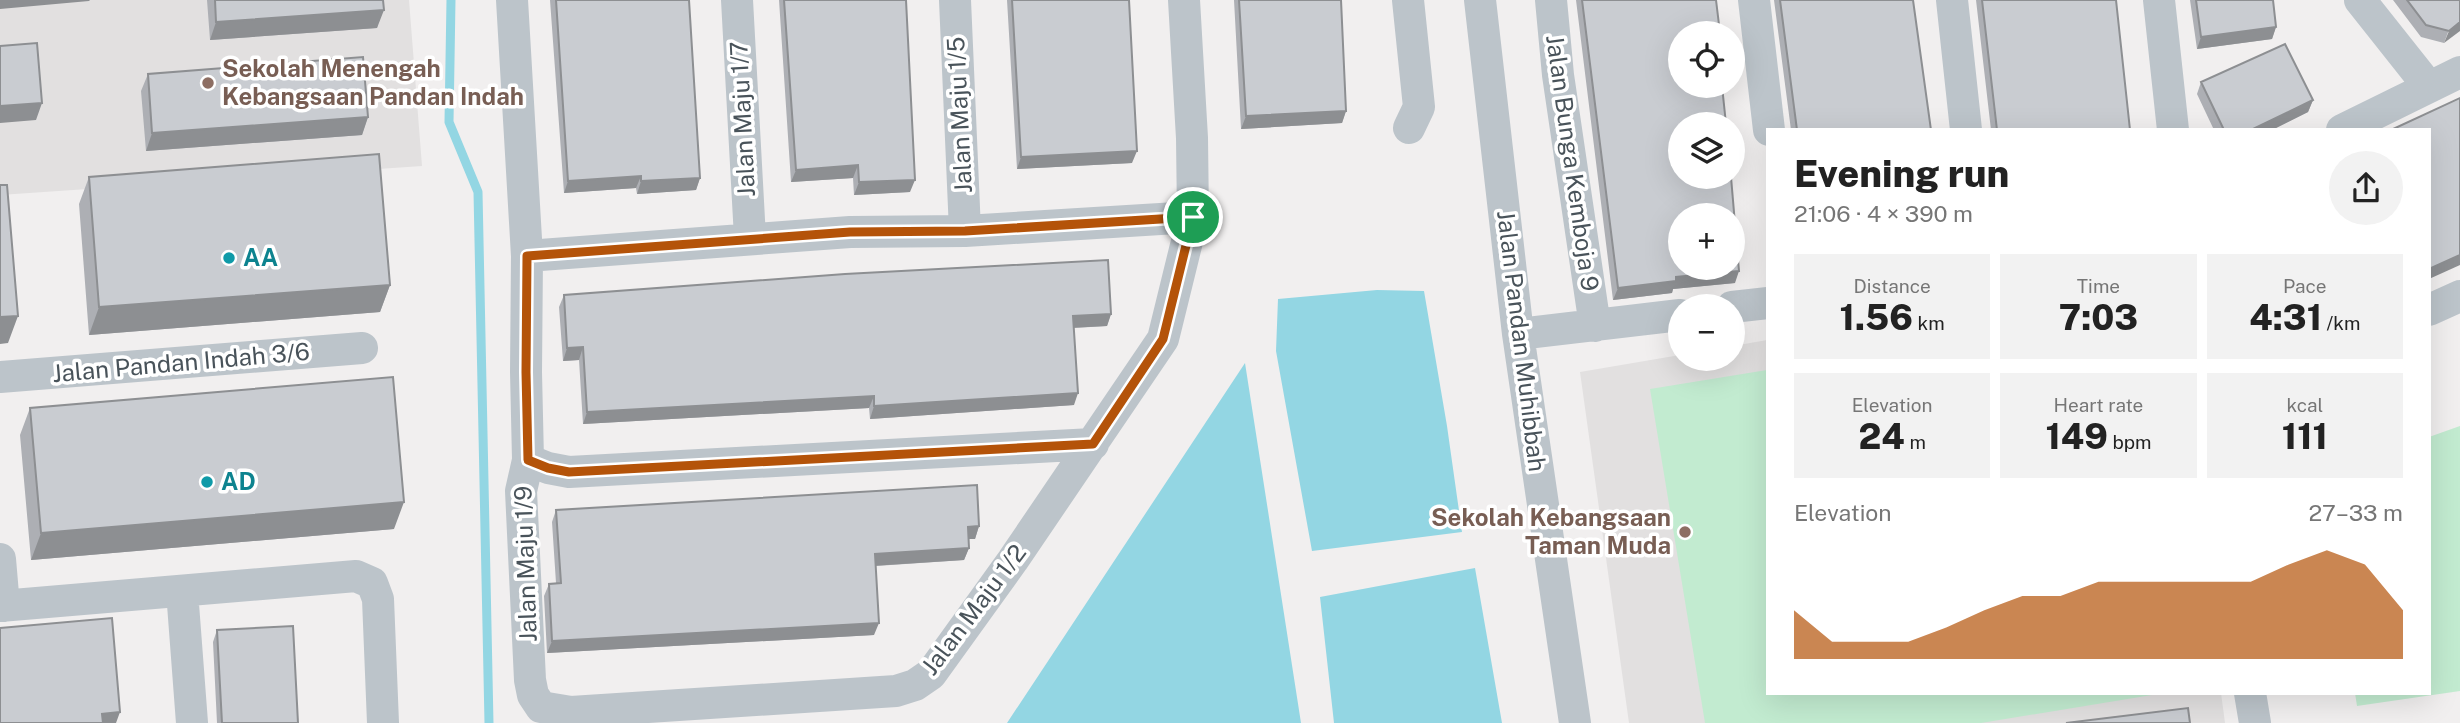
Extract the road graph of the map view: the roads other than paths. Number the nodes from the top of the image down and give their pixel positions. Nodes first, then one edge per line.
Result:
1 (512, 0) edge
2 (737, 0) edge
3 (955, 0) edge
4 (1184, 0) edge
5 (1408, 0) edge
6 (1480, 0) edge
7 (1551, 0) edge
8 (1754, 0) edge
9 (1952, 0) edge
10 (2159, 0) edge
11 (2360, 0) edge
12 (2460, 72) edge
13 (2429, 87) junction
14 (1409, 128) dead end
15 (1769, 128) edge
16 (1966, 128) edge
17 (2173, 128) edge
18 (2346, 128) edge
19 (1193, 217) junction
20 (965, 231) junction
21 (750, 238) junction
22 (527, 256) junction
23 (2460, 296) edge
24 (1766, 303) edge
25 (1745, 306) edge
26 (2431, 309) edge
27 (1668, 317) edge
28 (1595, 326) junction
29 (1518, 334) junction
30 (362, 348) dead end
31 (0, 377) edge
32 (1093, 444) junction
33 (528, 460) junction
34 (0, 559) edge
35 (182, 591) junction
36 (2, 606) edge
37 (2250, 695) edge
38 (541, 707) joint
39 (192, 723) edge
40 (383, 723) edge
41 (1575, 723) edge
42 (2255, 723) edge

1 - 22 street, Jalan Maju 1/9
2 - 21 street, Jalan Maju 1/7
3 - 20 street, Jalan Maju 1/5
4 - 19 street, Jalan Maju 1/2
5 - 14 street
6 - 29 street, Jalan Pandan Muhibbah
7 - 28 street, Jalan Bunga Kemboja 9
8 - 15 street
9 - 16 street
10 - 17 street
11 - 13 street
12 - 13 street
13 - 18 street
19 - 20 street
19 - 32 street, Jalan Maju 1/2
20 - 21 street
21 - 22 street
22 - 33 street, Jalan Maju 1/9
23 - 26 street
24 - 25 street
27 - 28 street
28 - 29 street
29 - 41 street, Jalan Pandan Muhibbah
30 - 31 street, Jalan Pandan Indah 3/6
32 - 33 street
32 - 38 street, Jalan Maju 1/2
33 - 38 street, Jalan Maju 1/9
34 - 36 street
35 - 36 street
35 - 39 street
35 - 40 street
37 - 42 street

